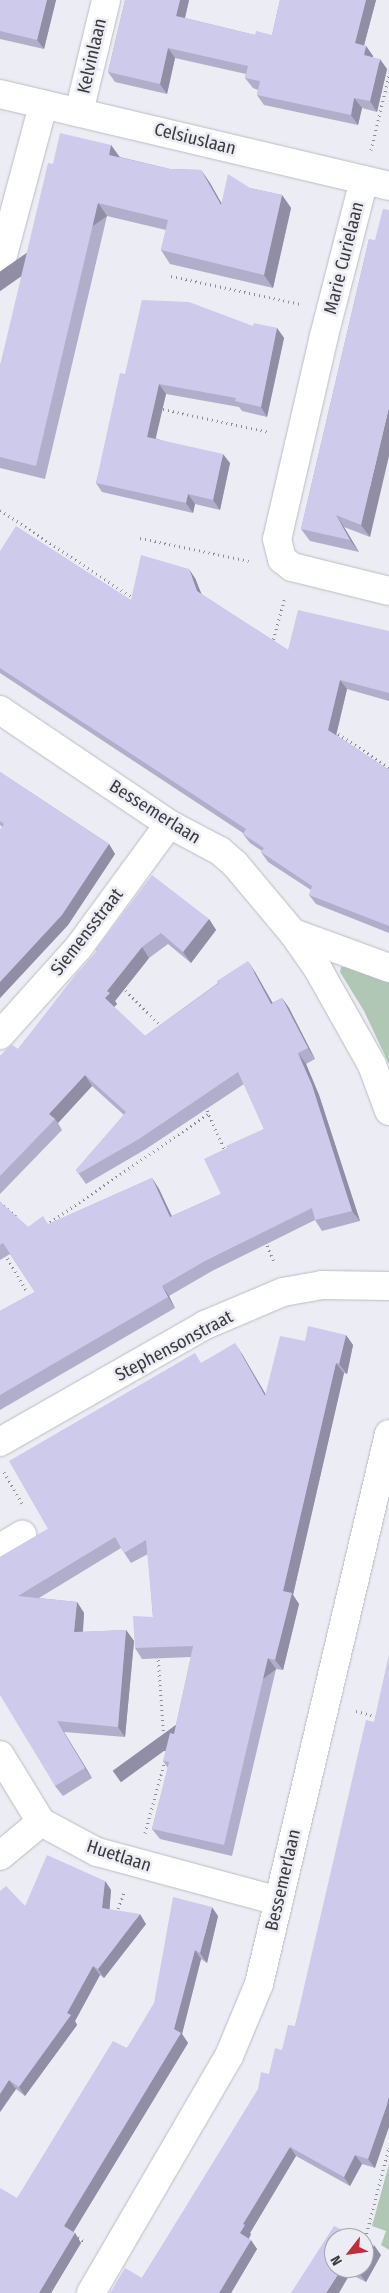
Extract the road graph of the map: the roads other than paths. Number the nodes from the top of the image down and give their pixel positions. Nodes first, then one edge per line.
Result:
1 (106, 0) edge
2 (0, 94) edge
3 (43, 104) junction
4 (79, 112) junction
5 (376, 183) edge
6 (0, 266) edge
7 (389, 591) edge
8 (0, 710) edge
9 (168, 824) junction
10 (293, 933) junction
11 (389, 968) edge
12 (0, 1034) edge
13 (389, 1111) edge
14 (389, 1286) edge
15 (389, 1434) edge
16 (0, 1442) edge
17 (0, 1755) edge
18 (41, 1822) junction
19 (0, 1856) edge
20 (278, 1901) junction
21 (91, 2293) edge

1 - 4 street, Kelvinlaan
2 - 3 street, Celsiuslaan
3 - 4 street, Celsiuslaan
3 - 6 street
4 - 5 street, Celsiuslaan
5 - 7 street, Marie Curielaan
8 - 9 street, Bessemerlaan
9 - 10 street, Bessemerlaan
9 - 12 street, Siemensstraat
10 - 11 street, Bessemerlaan
10 - 13 street, Bessemerlaan
14 - 16 street, Stephensonstraat
15 - 20 street, Bessemerlaan
17 - 18 street
18 - 19 street
18 - 20 street, Huetlaan
20 - 21 street, Bessemerlaan

